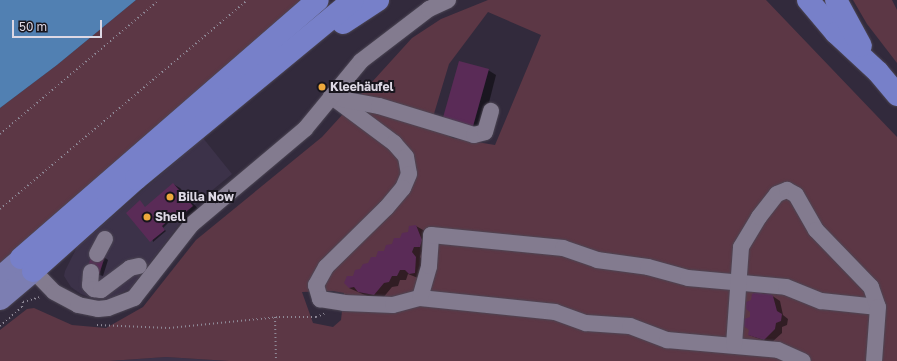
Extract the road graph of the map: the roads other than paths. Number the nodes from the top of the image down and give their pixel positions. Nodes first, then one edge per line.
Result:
1 (318, 0) edge
2 (353, 0) edge
3 (378, 0) edge
4 (448, 0) edge
5 (808, 0) edge
6 (836, 0) edge
7 (272, 67) junction
8 (878, 72) junction
9 (897, 95) edge
10 (331, 96) junction
11 (492, 112) dead end
12 (105, 239) dead end
13 (97, 254) dead end
14 (27, 265) junction
15 (138, 266) dead end
16 (91, 272) dead end
17 (0, 276) edge
18 (738, 283) junction
19 (420, 298) junction
20 (0, 299) edge
21 (878, 307) junction
22 (734, 346) junction
23 (803, 361) edge
24 (874, 361) edge

1 - 14 highway
2 - 7 highway
3 - 7 highway
4 - 10 street
5 - 8 highway
6 - 8 highway
7 - 14 highway
8 - 9 highway
10 - 11 street
10 - 14 street
10 - 19 street
12 - 13 street
14 - 17 main road
14 - 20 main road
15 - 16 street
18 - 19 street
18 - 21 street
18 - 21 street
18 - 22 street
19 - 22 street
21 - 24 street
22 - 23 street

